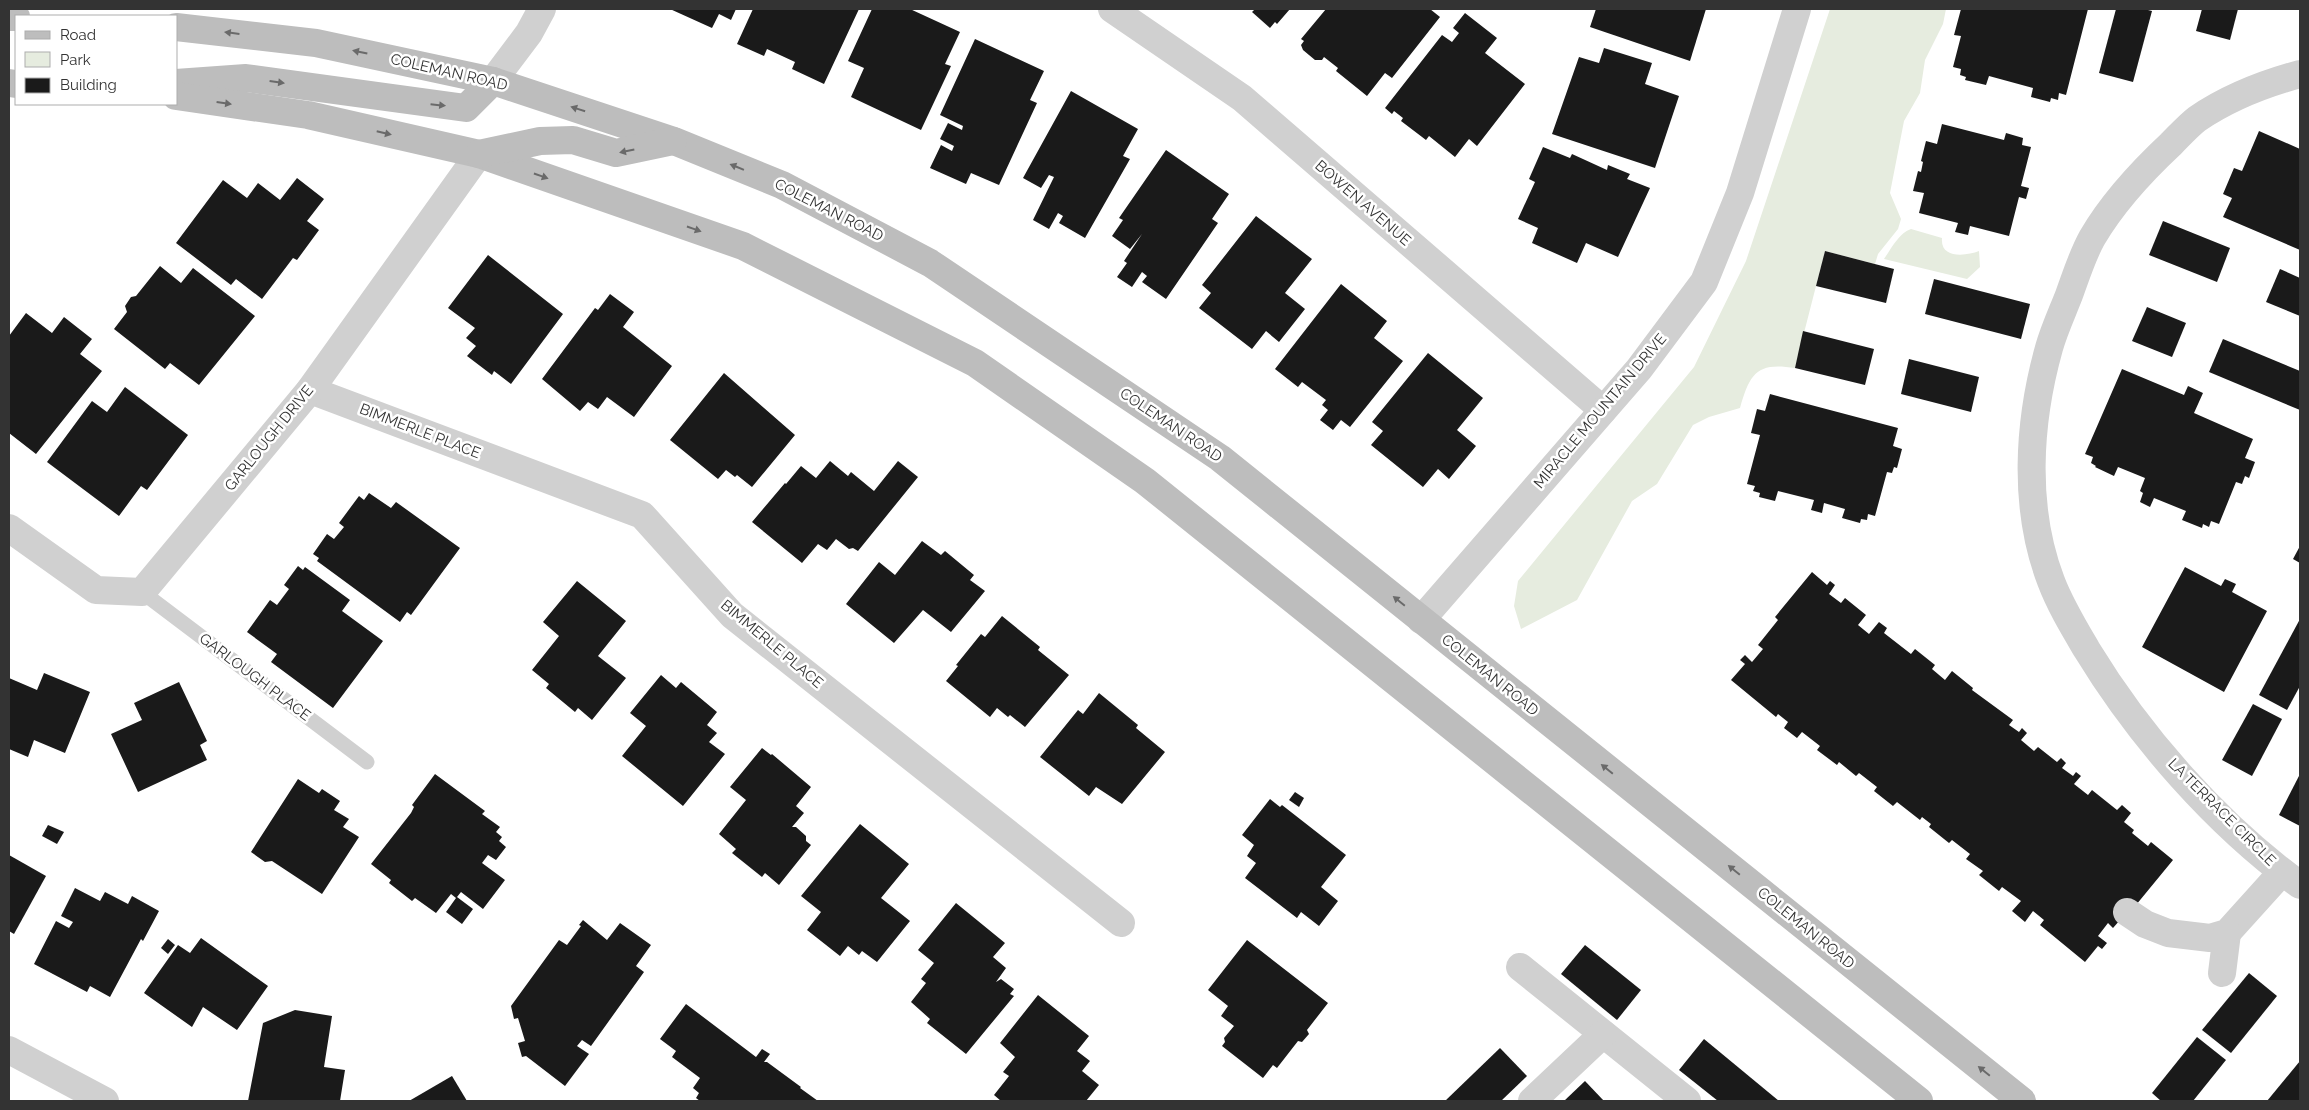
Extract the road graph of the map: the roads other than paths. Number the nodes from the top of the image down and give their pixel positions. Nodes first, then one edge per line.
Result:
1 (542, 9) edge
2 (1112, 9) edge
3 (1797, 9) edge
4 (178, 27) edge
5 (2300, 74) edge
6 (494, 81) junction
7 (178, 83) edge
8 (178, 96) edge
9 (674, 141) junction
10 (479, 154) junction
11 (310, 390) junction
12 (1604, 410) junction
13 (9, 528) edge
14 (142, 592) junction
15 (1421, 620) junction
16 (367, 762) dead end
17 (2291, 878) edge
18 (2127, 912) dead end
19 (1121, 923) dead end
20 (2227, 933) junction
21 (1520, 967) dead end
22 (2222, 973) dead end
23 (1603, 1034) junction
24 (9, 1050) edge
25 (105, 1101) edge
26 (1532, 1101) edge
27 (1687, 1101) edge
28 (1920, 1101) edge
29 (2022, 1101) edge

1 - 6 street
2 - 12 street, BOWEN AVENUE
3 - 12 street, MIRACLE MOUNTAIN DRIVE
6 -> 4 street, COLEMAN ROAD
5 - 17 street, LA TERRACE CIRCLE
7 -> 6 street
9 -> 6 street, COLEMAN ROAD
8 -> 10 street
9 -> 10 street
15 -> 9 street, COLEMAN ROAD
10 - 11 street, GARLOUGH DRIVE
10 -> 28 street
11 - 14 street, GARLOUGH DRIVE
11 - 19 street, BIMMERLE PLACE
12 - 15 street, MIRACLE MOUNTAIN DRIVE
13 - 14 street
14 - 16 lane, GARLOUGH PLACE
29 -> 15 street, COLEMAN ROAD
17 - 20 street
18 - 20 street
20 - 22 street
21 - 23 street
23 - 26 street
23 - 27 street
24 - 25 street

